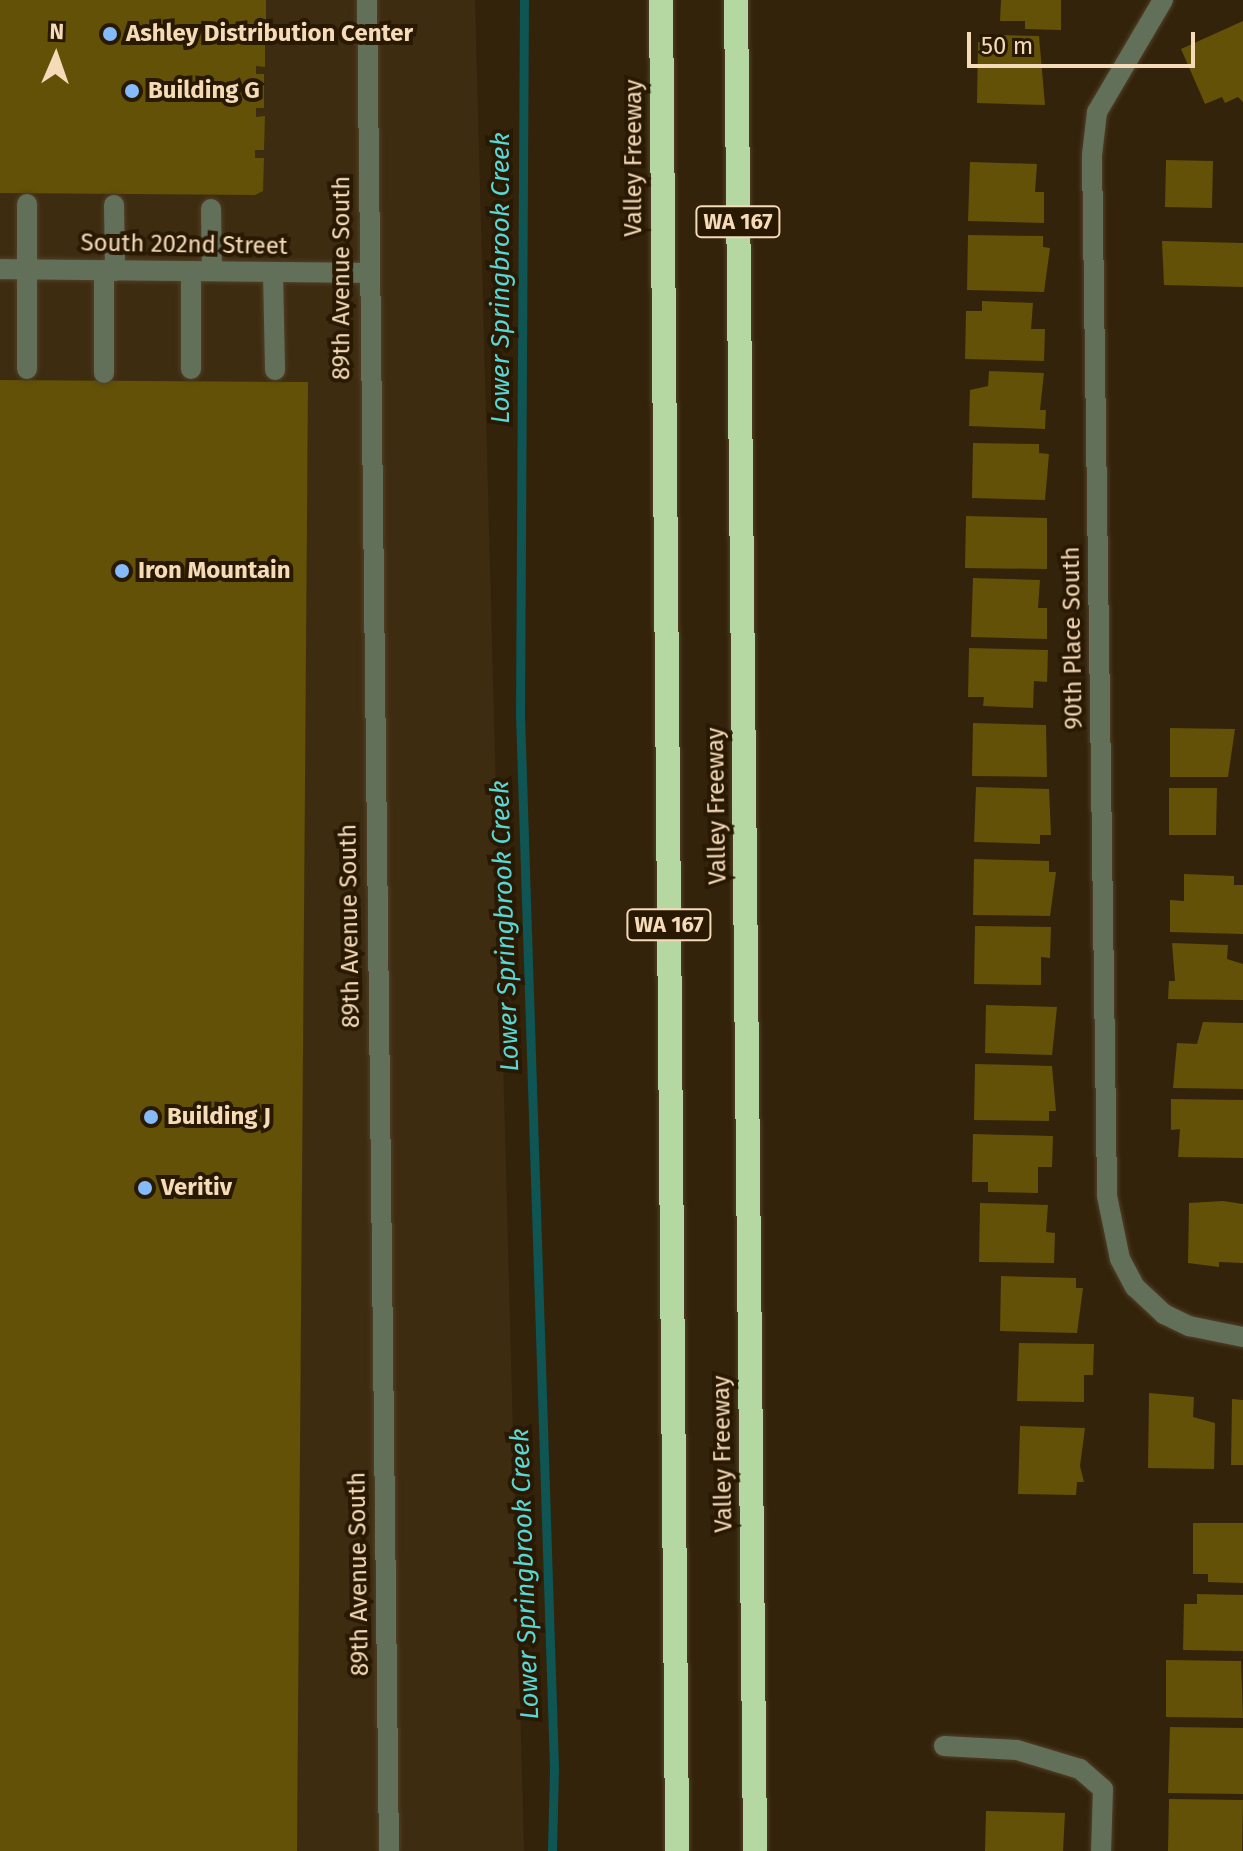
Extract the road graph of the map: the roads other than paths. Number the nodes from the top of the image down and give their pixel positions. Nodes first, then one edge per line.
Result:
1 (367, 0) edge
2 (661, 0) edge
3 (736, 0) edge
4 (1159, 1) edge
5 (27, 204) dead end
6 (114, 205) dead end
7 (211, 209) dead end
8 (0, 269) edge
9 (27, 270) junction
10 (109, 270) junction
11 (191, 271) junction
12 (212, 271) junction
13 (273, 272) junction
14 (367, 273) junction
15 (27, 369) dead end
16 (191, 369) dead end
17 (275, 370) dead end
18 (104, 373) dead end
19 (1243, 1337) edge
20 (944, 1746) dead end
21 (389, 1851) edge
22 (677, 1851) edge
23 (755, 1851) edge
24 (1101, 1851) edge

1 - 14 street, 89th Avenue South
2 - 22 highway, Valley Freeway / WA 167
3 - 23 highway, Valley Freeway / WA 167
4 - 19 street, 90th Place South
5 - 9 street
6 - 10 street
7 - 12 street
8 - 9 street, South 202nd Street
9 - 10 street, South 202nd Street
9 - 15 street
10 - 11 street, South 202nd Street
10 - 18 street
11 - 12 street, South 202nd Street
11 - 16 street
12 - 13 street, South 202nd Street
13 - 14 street, South 202nd Street
13 - 17 street
14 - 21 street, 89th Avenue South
20 - 24 street

